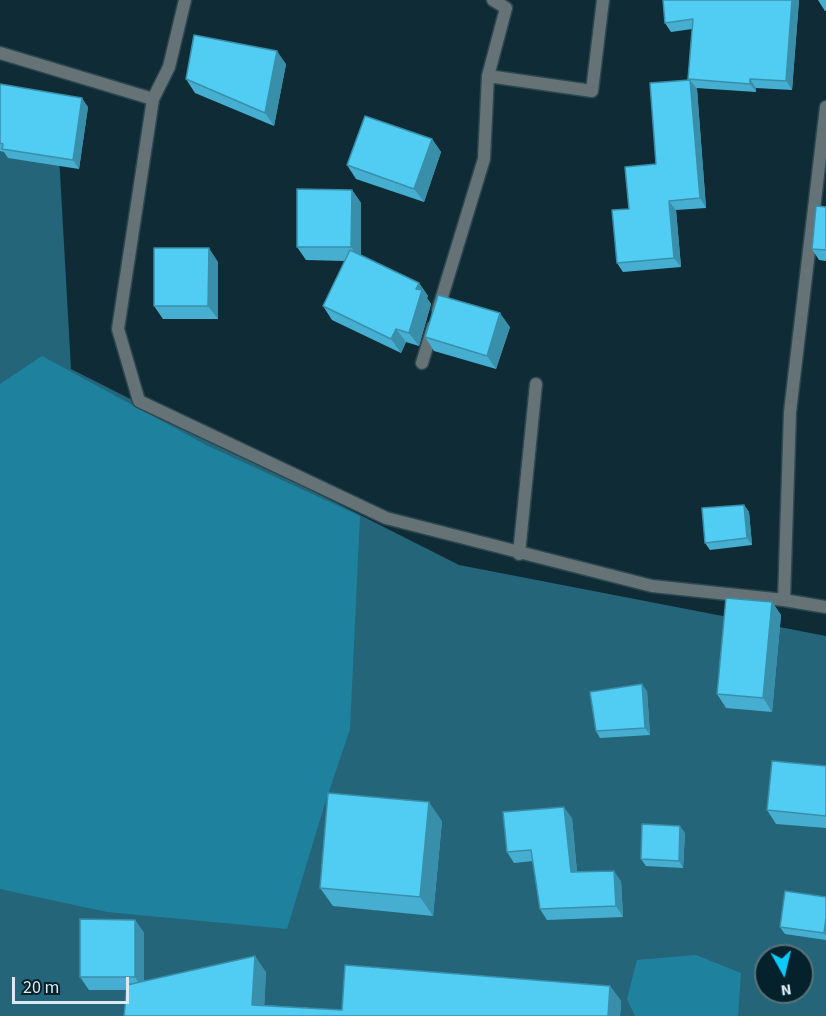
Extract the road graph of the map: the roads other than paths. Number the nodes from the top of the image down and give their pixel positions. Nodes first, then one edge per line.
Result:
1 (185, 0) edge
2 (493, 0) edge
3 (603, 0) edge
4 (0, 53) edge
5 (488, 76) junction
6 (153, 99) junction
7 (826, 107) edge
8 (422, 363) dead end
9 (536, 384) dead end
10 (519, 554) junction
11 (784, 600) junction
12 (826, 607) edge

1 - 6 street
2 - 5 street
3 - 5 street
4 - 6 street
5 - 8 street
6 - 10 street
7 - 11 street
9 - 10 street
10 - 11 street
11 - 12 street

